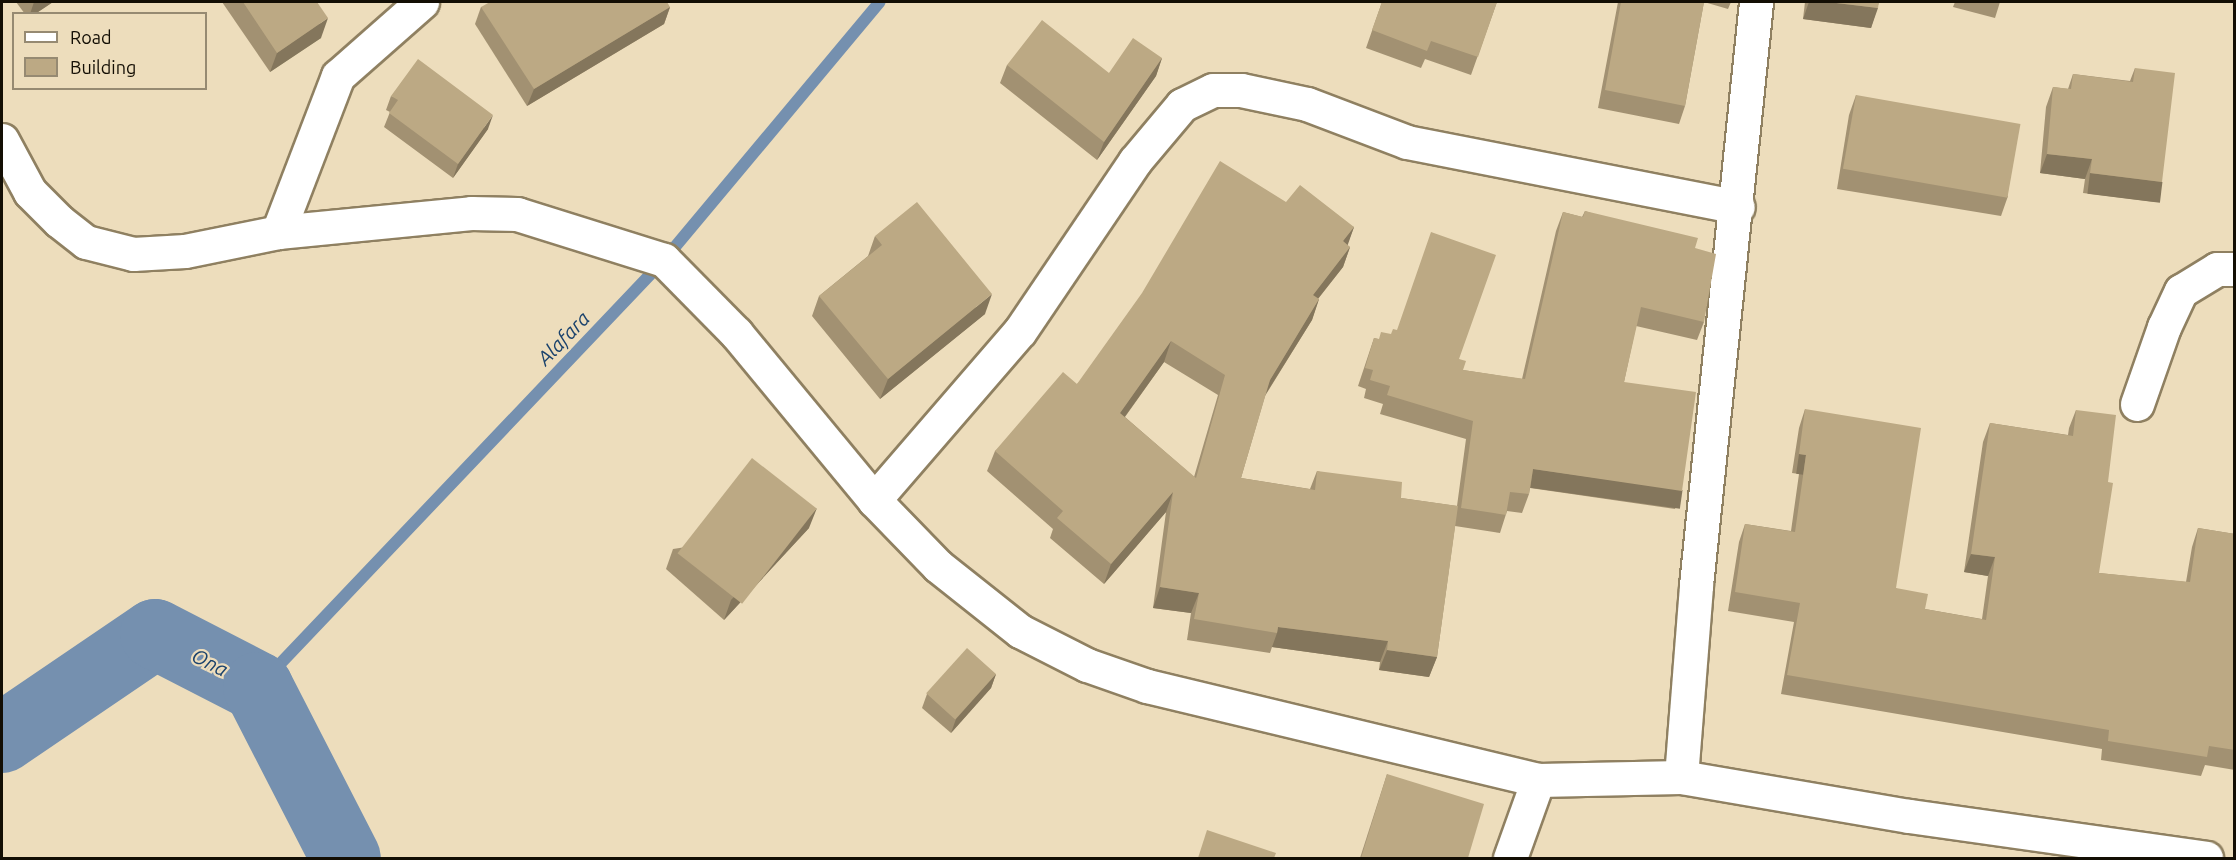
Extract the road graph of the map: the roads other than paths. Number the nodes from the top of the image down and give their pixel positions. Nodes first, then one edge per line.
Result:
1 (422, 2) edge
2 (1756, 2) edge
3 (2, 140) edge
4 (1738, 207) junction
5 (278, 232) junction
6 (2235, 269) edge
7 (2137, 404) dead end
8 (874, 500) junction
9 (1681, 777) junction
10 (1538, 780) junction
11 (1510, 858) edge
12 (2206, 858) edge

1 - 5 street
2 - 4 street
3 - 5 street
4 - 8 street
4 - 9 street
5 - 8 street
6 - 7 street
8 - 10 street
9 - 10 street
9 - 12 street
10 - 11 street

